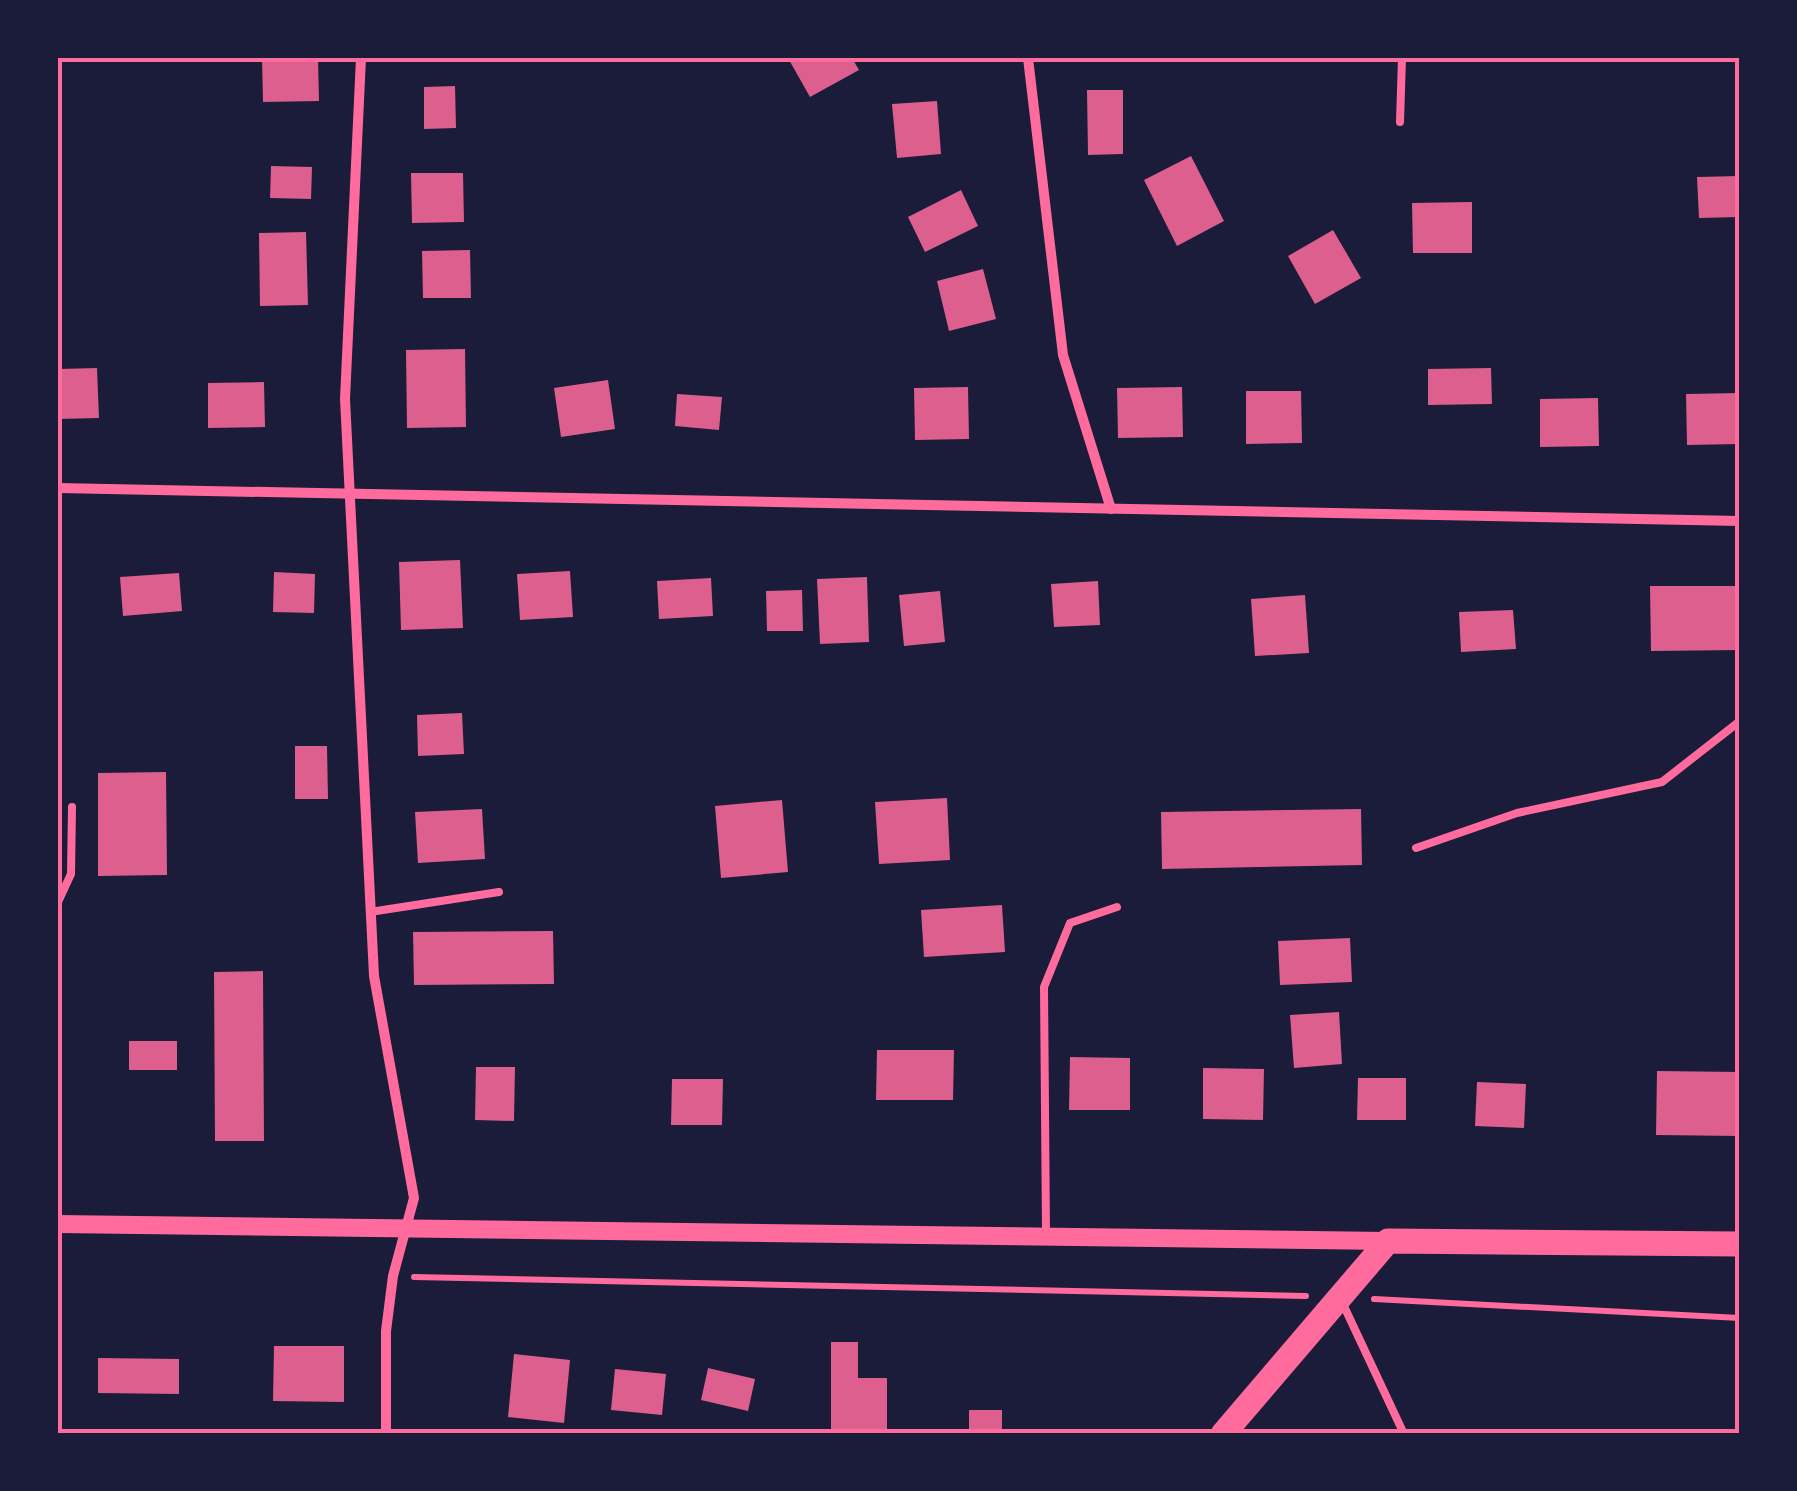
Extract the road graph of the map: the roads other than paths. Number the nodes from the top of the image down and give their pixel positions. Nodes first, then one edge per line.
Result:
1 (360, 58) edge
2 (1028, 58) edge
3 (1402, 58) edge
4 (1400, 122) dead end
5 (58, 488) edge
6 (350, 494) junction
7 (1112, 509) junction
8 (1740, 521) edge
9 (1740, 722) edge
10 (72, 807) dead end
11 (1416, 848) dead end
12 (499, 892) dead end
13 (58, 902) edge
14 (1116, 908) dead end
15 (370, 912) junction
16 (58, 1224) edge
17 (407, 1231) junction
18 (1046, 1238) junction
19 (1388, 1241) junction
20 (1740, 1244) edge
21 (1340, 1297) junction
22 (386, 1434) edge
23 (1223, 1434) edge
24 (1404, 1434) edge

1 - 6 street
2 - 7 street
3 - 4 lane
5 - 6 street
6 - 7 street
6 - 15 street
7 - 8 street
9 - 11 lane
10 - 13 lane
12 - 15 lane
14 - 18 lane
15 - 17 street
16 - 17 street
17 - 18 street
17 - 22 street
18 - 19 street
19 - 20 main road
19 - 21 main road
21 - 23 main road
21 - 24 lane

